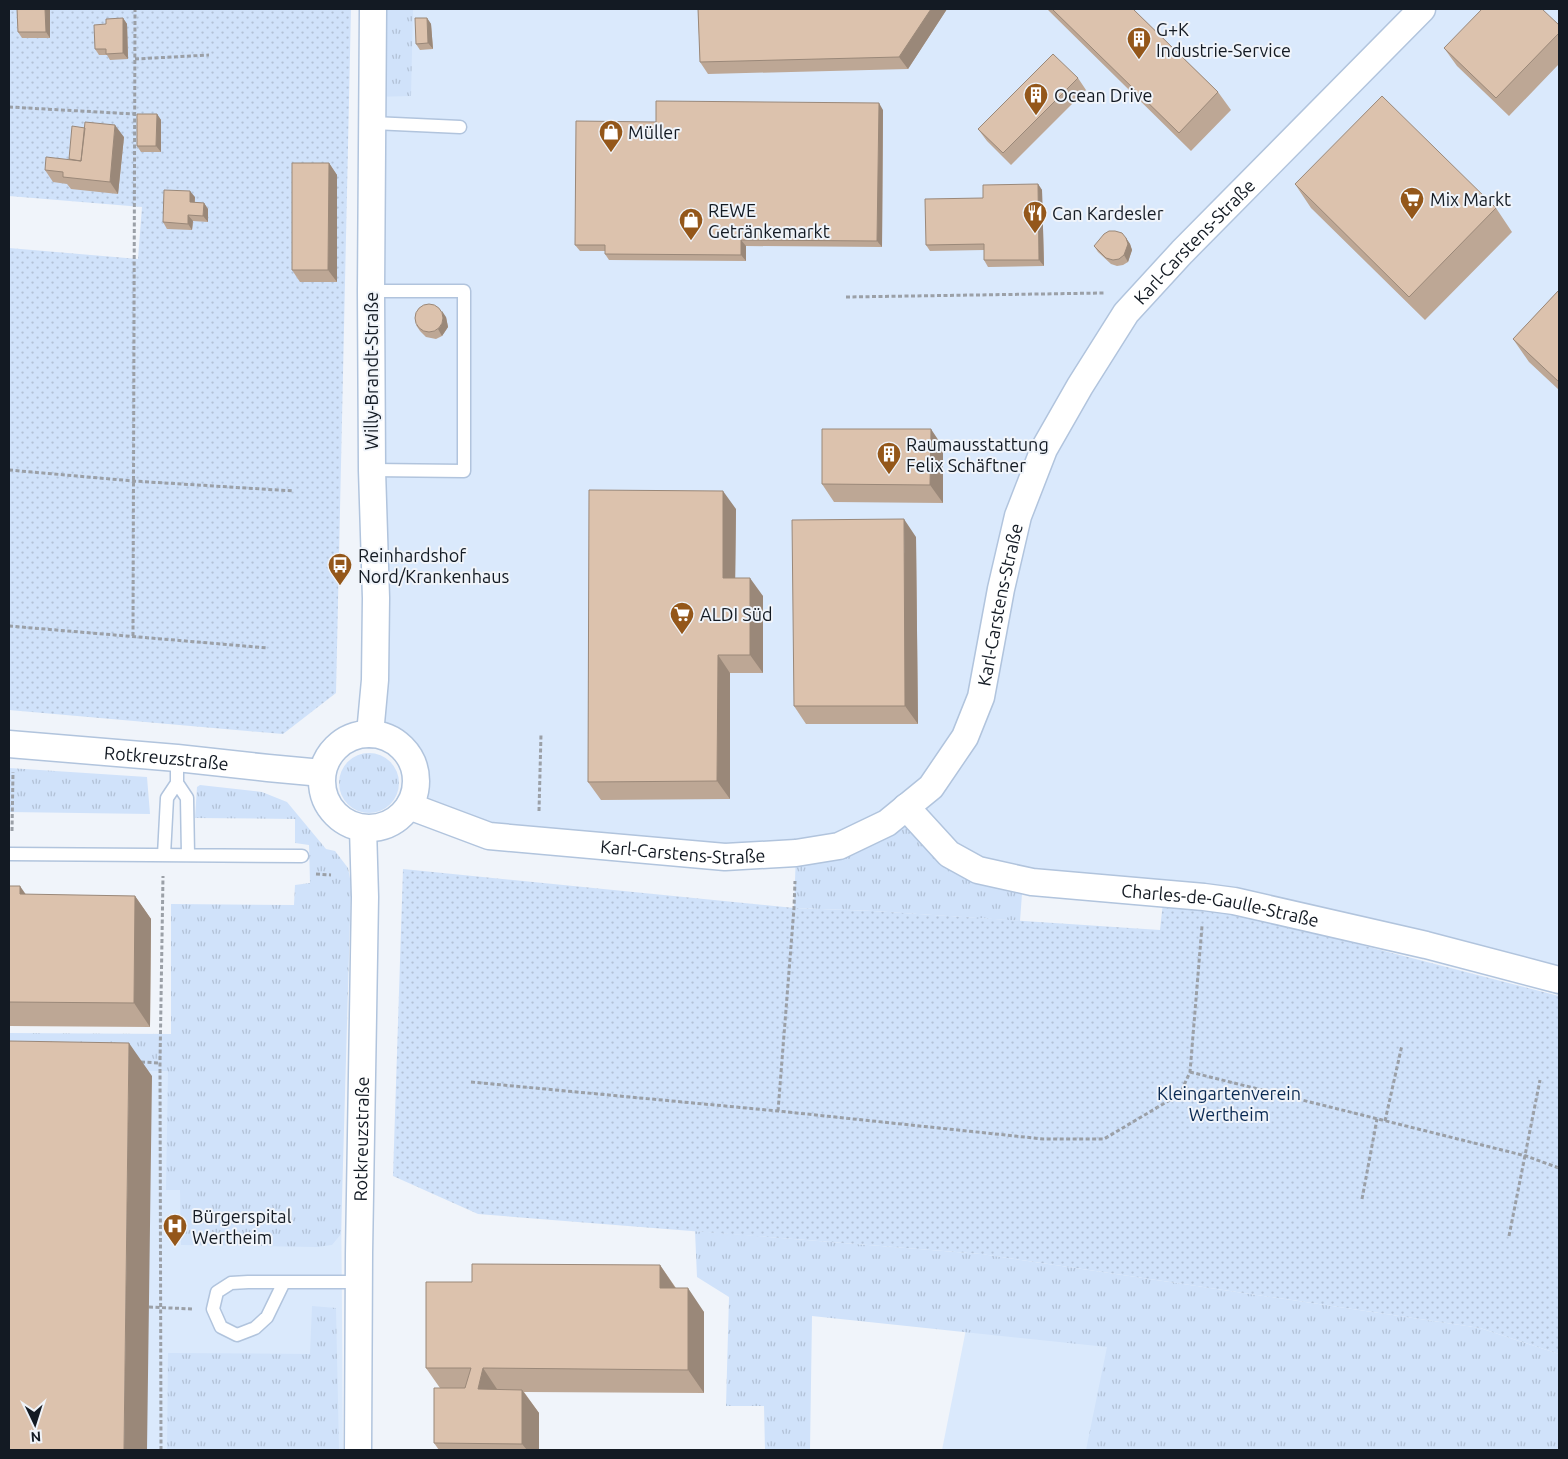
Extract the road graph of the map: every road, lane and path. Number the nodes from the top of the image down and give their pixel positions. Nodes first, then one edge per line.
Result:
1 (135, 9) edge
2 (373, 9) edge
3 (1422, 9) edge
4 (209, 56) dead end
5 (135, 58) junction
6 (9, 107) edge
7 (134, 114) junction
8 (373, 123) junction
9 (460, 127) dead end
10 (371, 291) junction
11 (1144, 292) junction
12 (846, 298) dead end
13 (9, 470) edge
14 (372, 470) junction
15 (134, 481) junction
16 (294, 491) dead end
17 (9, 626) edge
18 (133, 636) junction
19 (268, 648) dead end
20 (370, 734) junction
21 (541, 734) dead end
22 (11, 744) edge
23 (177, 770) junction
24 (322, 773) junction
25 (409, 806) junction
26 (906, 807) junction
27 (363, 828) junction
28 (538, 840) junction
29 (796, 853) junction
30 (10, 854) edge
31 (164, 855) junction
32 (188, 855) junction
33 (302, 856) dead end
34 (1204, 897) junction
35 (1557, 972) edge
36 (1402, 1045) dead end
37 (132, 1062) dead end
38 (160, 1063) junction
39 (1190, 1072) junction
40 (1540, 1080) dead end
41 (471, 1082) dead end
42 (778, 1111) junction
43 (1377, 1119) junction
44 (1385, 1121) junction
45 (1526, 1156) junction
46 (1559, 1168) edge
47 (1362, 1199) dead end
48 (1509, 1236) dead end
49 (284, 1282) junction
50 (359, 1282) junction
51 (149, 1307) dead end
52 (162, 1308) junction
53 (213, 1309) junction
54 (162, 1450) edge
55 (358, 1450) edge

1 - 5 path
2 - 8 street, Willy-Brandt-Straße
3 - 11 street, Karl-Carstens-Straße
4 - 5 path
5 - 7 path
6 - 7 path
7 - 15 path
8 - 9 lane
8 - 10 street, Willy-Brandt-Straße
10 - 14 street, Willy-Brandt-Straße
10 - 14 lane
11 - 12 path
11 - 26 street, Karl-Carstens-Straße
13 - 15 path
14 - 20 street, Willy-Brandt-Straße
15 - 16 path
15 - 18 path
17 - 18 path
18 - 19 path
20 - 24 street
20 - 25 street
21 - 28 path
22 - 23 street, Rotkreuzstraße
22 - 30 path
23 - 24 street, Rotkreuzstraße
23 - 31 lane
23 - 32 lane
24 - 27 street
25 - 27 street
25 - 28 street, Karl-Carstens-Straße
26 - 29 street, Karl-Carstens-Straße
26 - 34 street, Charles-de-Gaulle-Straße
27 - 50 street, Rotkreuzstraße
28 - 29 street, Karl-Carstens-Straße
29 - 42 path
30 - 31 lane
31 - 32 lane
31 - 38 path
32 - 33 lane
34 - 35 street, Charles-de-Gaulle-Straße
34 - 39 path
36 - 44 path
37 - 38 path
38 - 52 path
39 - 42 path
39 - 43 path
40 - 45 path
41 - 42 path
43 - 44 path
43 - 47 path
44 - 45 path
45 - 46 path
45 - 48 path
49 - 50 lane
49 - 53 lane
49 - 53 lane
50 - 55 street, Rotkreuzstraße
51 - 52 path
52 - 53 path
52 - 54 path

